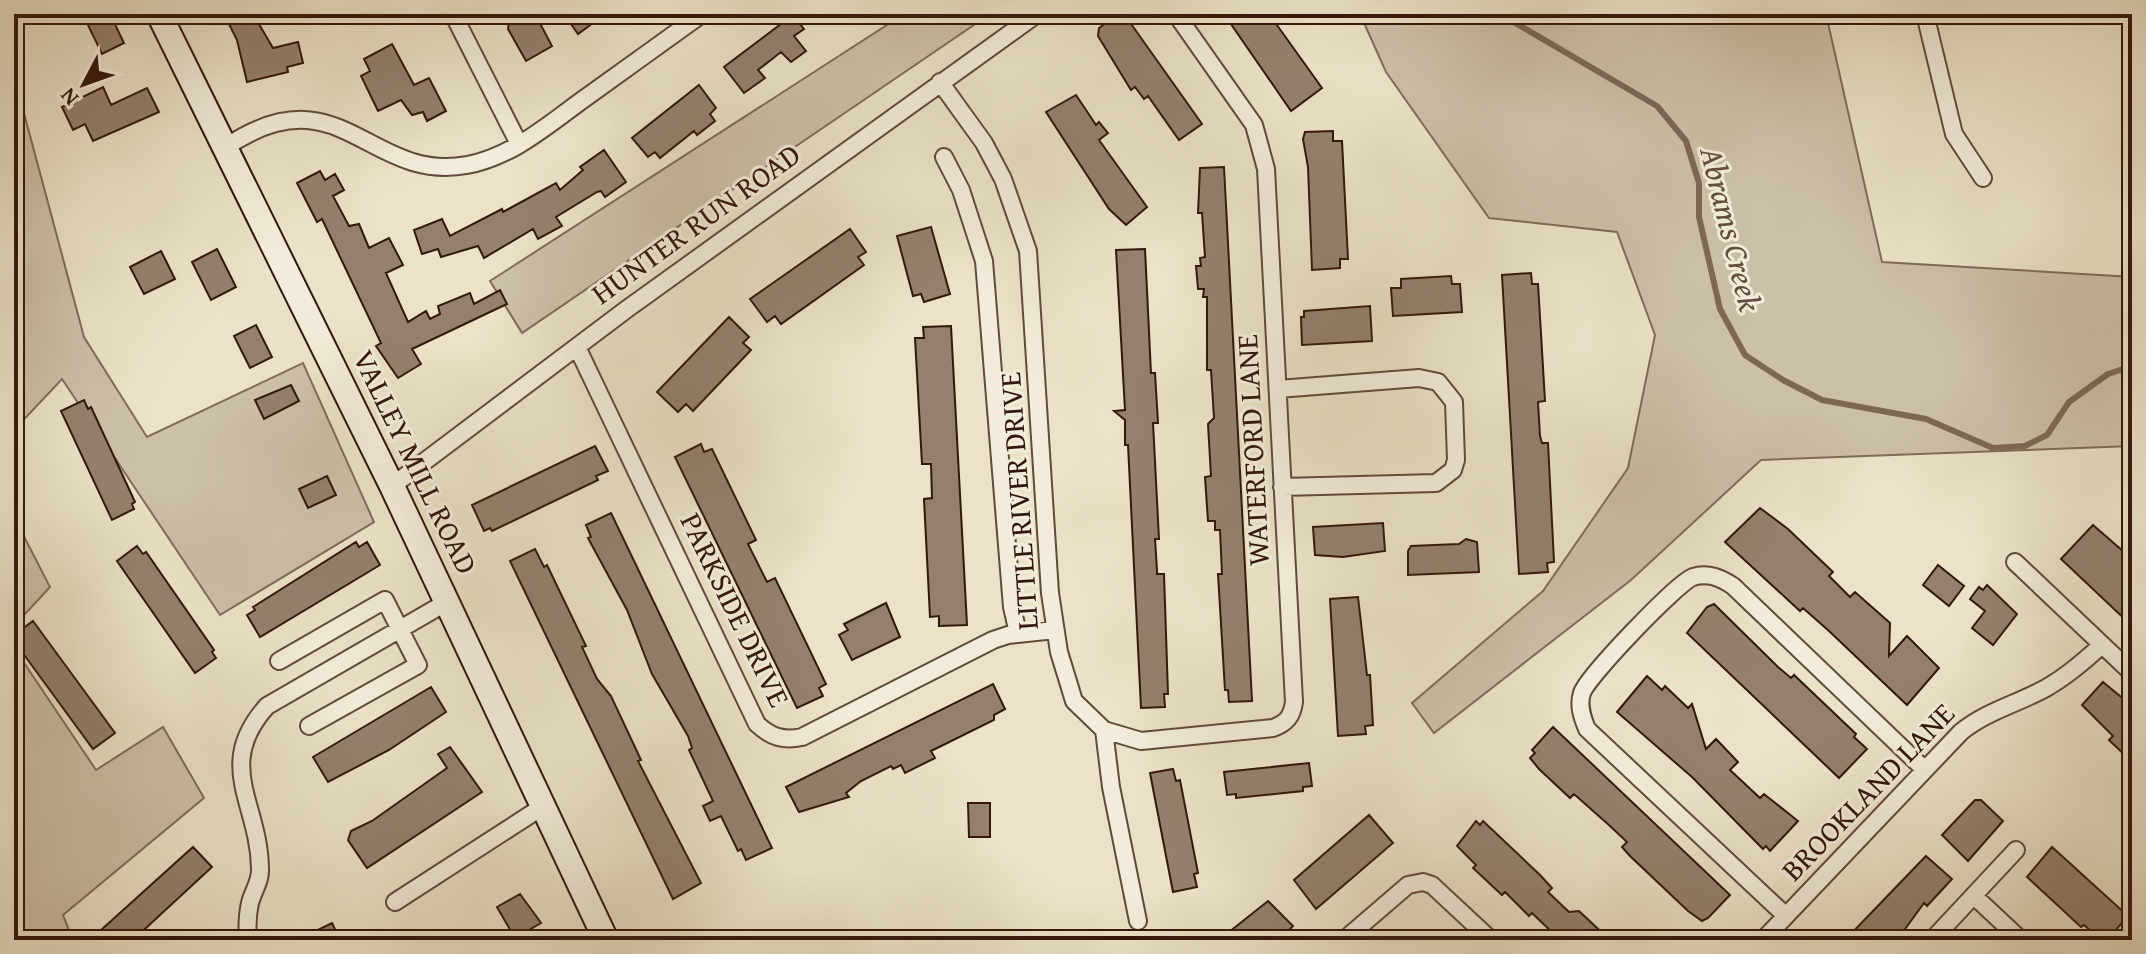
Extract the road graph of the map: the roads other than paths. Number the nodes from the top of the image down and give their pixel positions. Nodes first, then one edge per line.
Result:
1 (159, 14) edge
2 (453, 14) edge
3 (702, 14) edge
4 (1037, 14) edge
5 (1176, 14) edge
6 (1925, 14) edge
7 (940, 82) junction
8 (519, 144) junction
9 (226, 147) junction
10 (944, 157) dead end
11 (1983, 178) dead end
12 (577, 347) junction
13 (1278, 389) junction
14 (392, 486) junction
15 (1282, 487) junction
16 (2015, 562) dead end
17 (447, 602) junction
18 (400, 628) junction
19 (1055, 630) junction
20 (1018, 633) junction
21 (2102, 645) junction
22 (279, 661) dead end
23 (2132, 673) edge
24 (309, 726) dead end
25 (1104, 730) junction
26 (1924, 769) junction
27 (542, 807) junction
28 (2016, 850) dead end
29 (1974, 896) junction
30 (395, 902) dead end
31 (1786, 916) junction
32 (1138, 921) dead end
33 (248, 940) edge
34 (606, 940) edge
35 (1344, 940) edge
36 (1491, 940) edge
37 (1763, 940) edge
38 (1932, 940) edge
39 (2021, 940) edge

1 - 9 street, VALLEY MILL ROAD
2 - 8 street
3 - 8 street
4 - 7 street, HUNTER RUN ROAD
5 - 13 street, WATERFORD LANE
6 - 11 street
7 - 12 street, HUNTER RUN ROAD
7 - 19 street, LITTLE RIVER DRIVE
8 - 9 street
9 - 14 street, VALLEY MILL ROAD
10 - 20 street
12 - 14 street, HUNTER RUN ROAD
12 - 20 street, PARKSIDE DRIVE
13 - 15 street, WATERFORD LANE
13 - 15 street
14 - 17 street, VALLEY MILL ROAD
15 - 25 street, WATERFORD LANE
16 - 21 street
17 - 18 street
17 - 27 street, VALLEY MILL ROAD
18 - 22 street
18 - 24 street
18 - 33 street
19 - 20 street, PARKSIDE DRIVE
19 - 25 street, LITTLE RIVER DRIVE
21 - 23 street
21 - 26 street, BROOKLAND LANE
25 - 32 street
26 - 31 street, BROOKLAND LANE
26 - 31 street
27 - 30 street
27 - 34 street, VALLEY MILL ROAD
28 - 29 street
29 - 38 street
29 - 39 street
31 - 37 street, BROOKLAND LANE
35 - 36 street

